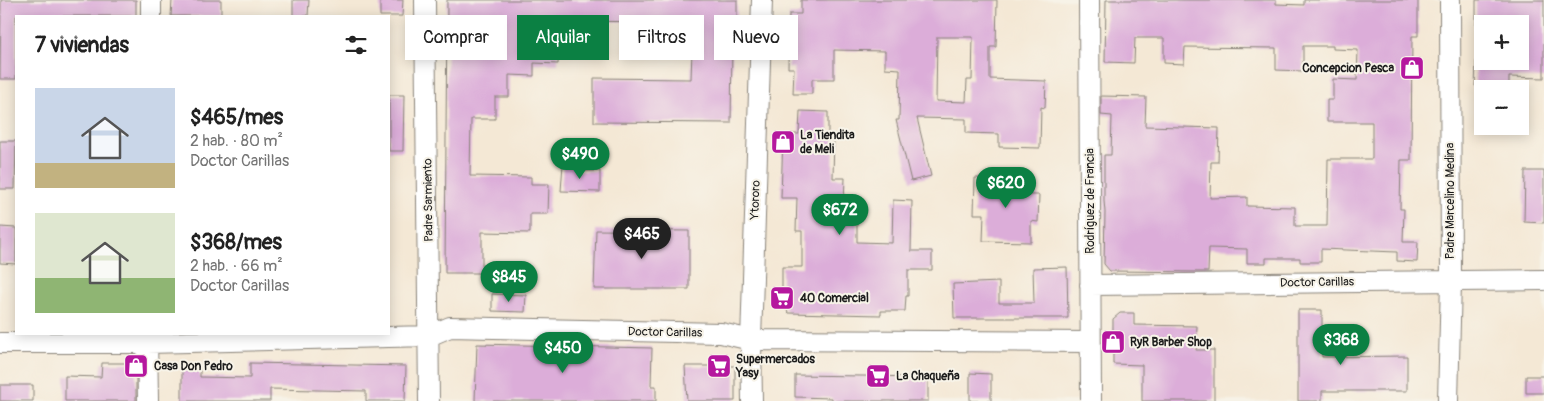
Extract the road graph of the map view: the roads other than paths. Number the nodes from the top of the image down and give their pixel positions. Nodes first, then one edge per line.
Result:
1 (151, 0) edge
2 (425, 0) edge
3 (762, 0) edge
4 (1089, 0) edge
5 (1450, 0) edge
6 (151, 15) edge
7 (1544, 280) edge
8 (1451, 281) junction
9 (1090, 285) junction
10 (430, 336) junction
11 (147, 338) edge
12 (751, 340) junction
13 (1090, 342) junction
14 (0, 343) edge
15 (148, 401) edge
16 (429, 401) edge
17 (752, 401) edge
18 (1091, 401) edge
19 (1448, 401) edge

1 - 6 street
2 - 10 street, Padre Sarmiento
3 - 12 street, Ytororo
4 - 9 street, Rodríguez de Francia
5 - 8 street, Padre Marcelino Medina
7 - 8 street, Doctor Carillas
8 - 9 street, Doctor Carillas
8 - 19 street, Padre Marcelino Medina
9 - 13 street, Rodríguez de Francia
10 - 11 street, Doctor Carillas
10 - 12 street, Doctor Carillas
10 - 16 street, Padre Sarmiento
11 - 14 street, Doctor Carillas
11 - 15 street
12 - 13 street, Doctor Carillas
12 - 17 street, Ytororo
13 - 18 street, Rodríguez de Francia

